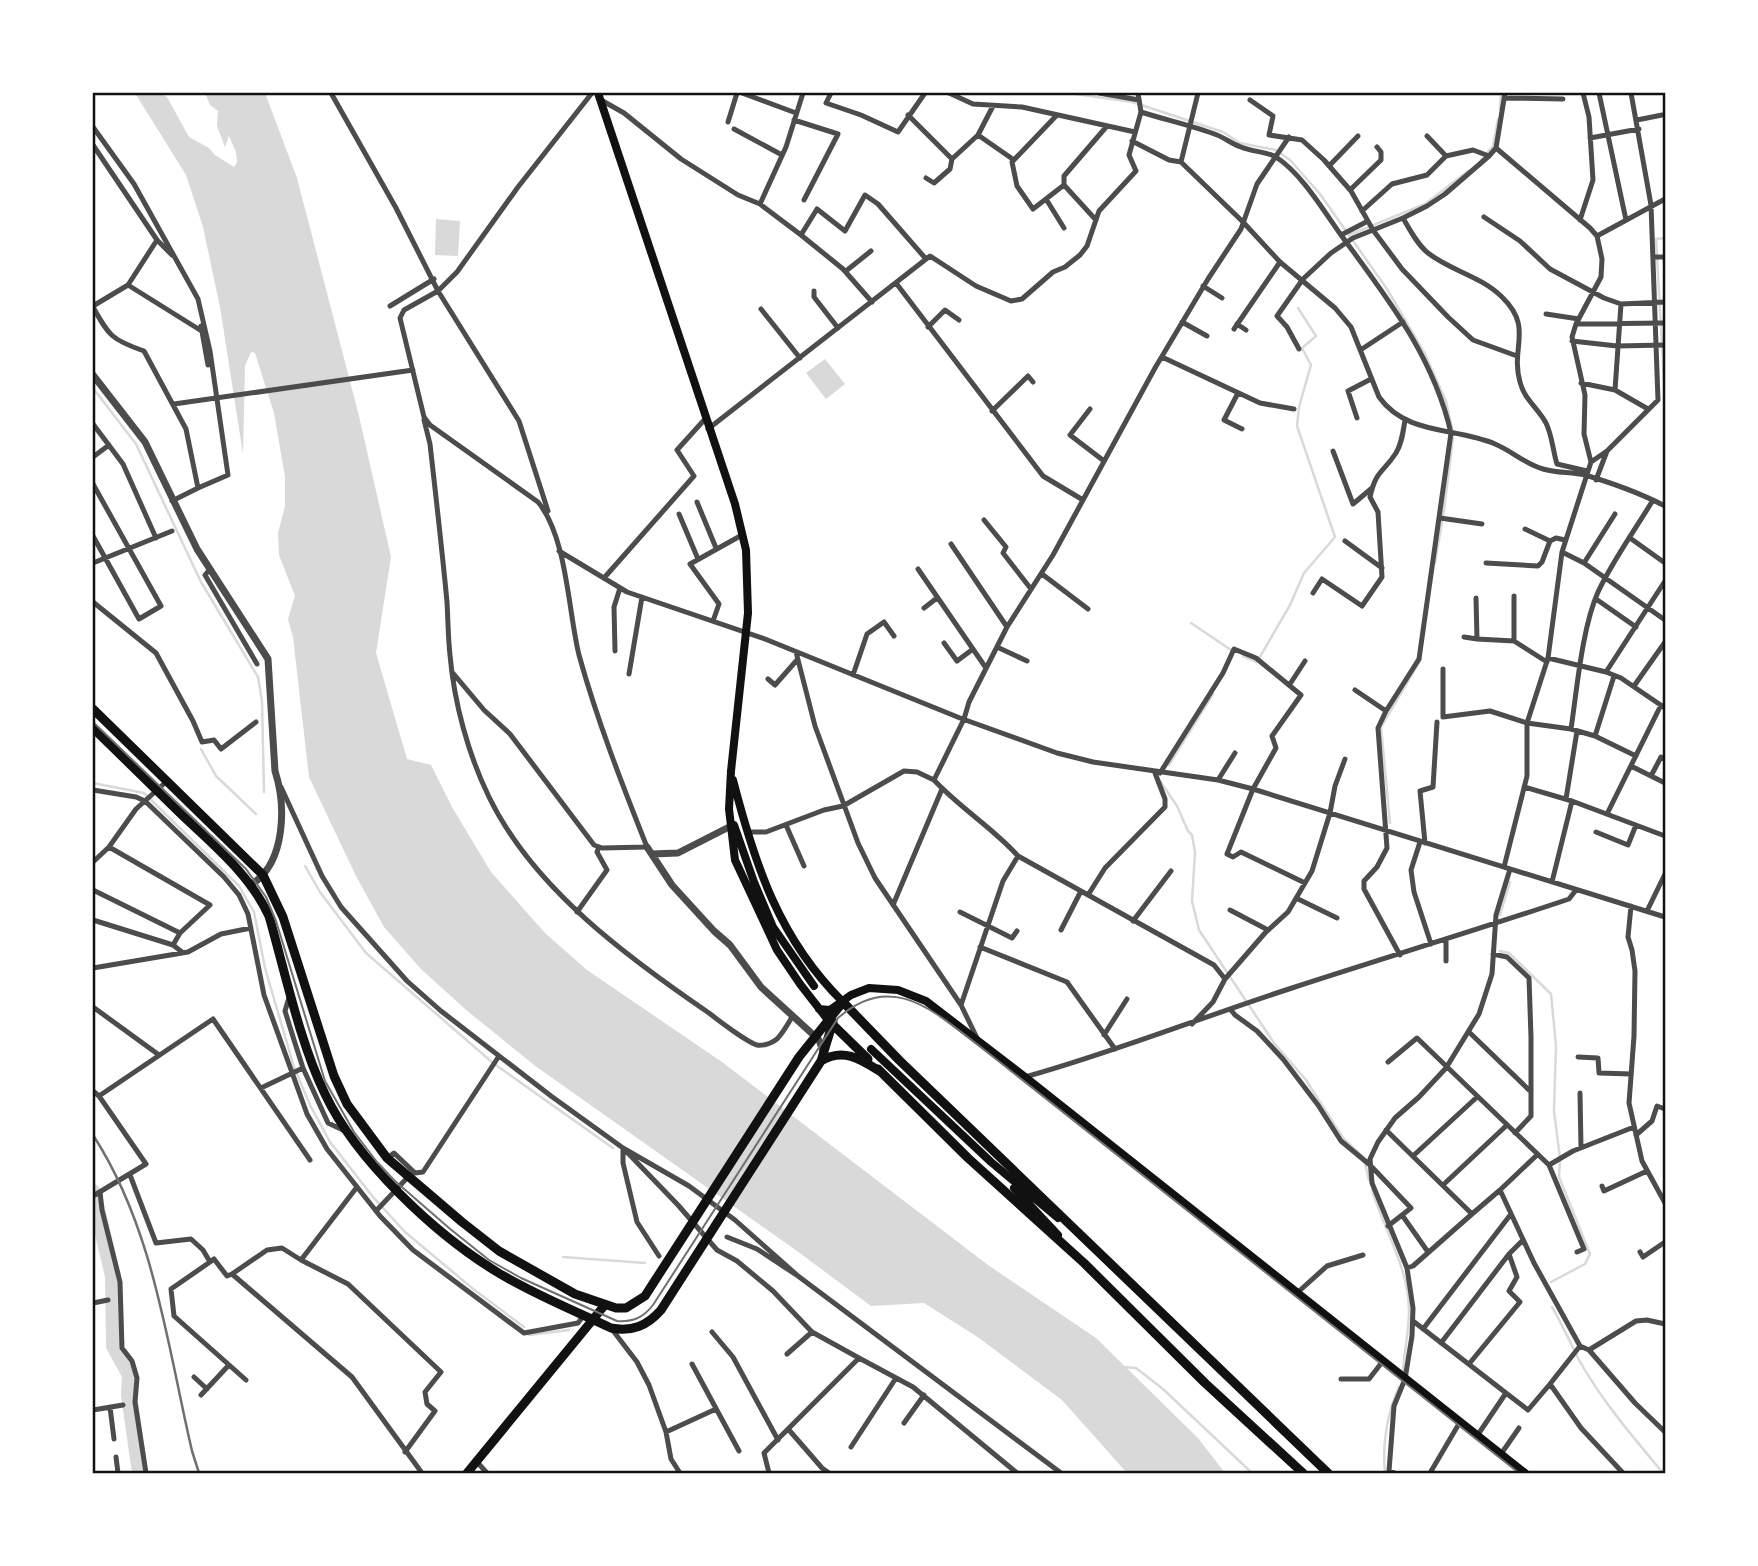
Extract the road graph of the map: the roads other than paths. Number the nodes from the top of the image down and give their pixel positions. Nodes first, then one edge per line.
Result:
1 (331, 93) edge
2 (592, 93) edge
3 (739, 93) edge
4 (803, 93) edge
5 (831, 93) edge
6 (916, 93) edge
7 (949, 93) edge
8 (1099, 93) edge
9 (1198, 93) edge
10 (1583, 93) edge
11 (1600, 93) edge
12 (1632, 93) edge
13 (924, 95) edge
14 (1504, 95) edge
15 (599, 96) edge
16 (1139, 96) edge
17 (1563, 99) dead end
18 (1250, 100) dead end
19 (993, 106) junction
20 (1141, 112) junction
21 (796, 113) junction
22 (1057, 115) junction
23 (1662, 115) dead end
24 (908, 116) junction
25 (794, 120) junction
26 (1637, 120) junction
27 (728, 122) dead end
28 (1107, 126) junction
29 (93, 127) edge
30 (1189, 127) junction
31 (734, 129) dead end
32 (1639, 129) junction
33 (1135, 132) junction
34 (978, 135) junction
35 (1609, 135) junction
36 (1358, 136) dead end
37 (1427, 136) dead end
38 (1289, 137) junction
39 (1590, 138) junction
40 (1132, 141) junction
41 (93, 145) edge
42 (1377, 148) dead end
43 (1496, 148) junction
44 (782, 155) junction
45 (1446, 156) junction
46 (1489, 156) junction
47 (1276, 157) junction
48 (952, 159) junction
49 (1013, 160) junction
50 (1181, 162) junction
51 (1329, 166) junction
52 (926, 178) dead end
53 (1064, 185) junction
54 (1350, 190) junction
55 (1665, 199) edge
56 (804, 200) dead end
57 (1046, 200) junction
58 (760, 204) junction
59 (1651, 205) junction
60 (1362, 211) junction
61 (1484, 217) dead end
62 (1403, 218) junction
63 (1096, 220) junction
64 (1580, 220) junction
65 (1626, 220) junction
66 (1368, 221) junction
67 (1243, 222) junction
68 (1064, 228) dead end
69 (1355, 228) junction
70 (1373, 230) junction
71 (1344, 233) junction
72 (801, 235) junction
73 (1359, 236) junction
74 (1597, 236) junction
75 (157, 240) junction
76 (1349, 240) junction
77 (871, 251) dead end
78 (1659, 257) edge
79 (177, 260) junction
80 (926, 260) junction
81 (1280, 262) junction
82 (846, 271) junction
83 (434, 279) junction
84 (1303, 279) junction
85 (896, 283) junction
86 (128, 285) junction
87 (1203, 286) junction
88 (438, 291) junction
89 (814, 291) dead end
90 (1594, 292) junction
91 (1222, 298) dead end
92 (872, 302) junction
93 (1661, 302) edge
94 (1621, 304) junction
95 (390, 306) dead end
96 (93, 307) edge
97 (761, 309) dead end
98 (1546, 314) dead end
99 (202, 318) junction
100 (959, 320) dead end
101 (1182, 321) junction
102 (1577, 321) junction
103 (1403, 322) junction
104 (1661, 323) edge
105 (1620, 325) junction
106 (928, 327) junction
107 (838, 328) junction
108 (200, 330) junction
109 (1246, 330) dead end
110 (1208, 336) dead end
111 (1572, 341) junction
112 (1617, 346) junction
113 (1662, 346) edge
114 (1299, 349) dead end
115 (1362, 349) junction
116 (1517, 356) junction
117 (800, 358) junction
118 (1162, 358) junction
119 (413, 370) junction
120 (93, 374) edge
121 (213, 377) junction
122 (1371, 379) junction
123 (1033, 382) dead end
124 (1581, 383) junction
125 (1615, 390) junction
126 (1238, 393) junction
127 (215, 398) junction
128 (174, 404) junction
129 (1090, 409) dead end
130 (1294, 409) dead end
131 (1648, 409) junction
132 (992, 411) junction
133 (424, 417) junction
134 (1357, 418) dead end
135 (705, 419) junction
136 (1405, 420) junction
137 (93, 424) edge
138 (708, 429) junction
139 (1242, 429) dead end
140 (1453, 434) junction
141 (109, 445) junction
142 (1333, 451) dead end
143 (1607, 451) junction
144 (93, 457) edge
145 (1104, 461) junction
146 (1591, 461) junction
147 (1586, 473) junction
148 (1596, 480) junction
149 (93, 484) edge
150 (198, 488) junction
151 (1372, 488) junction
152 (1083, 499) junction
153 (172, 500) junction
154 (1653, 500) junction
155 (697, 502) dead end
156 (1665, 506) edge
157 (678, 514) dead end
158 (1615, 514) dead end
159 (549, 516) junction
160 (1443, 519) junction
161 (984, 520) dead end
162 (1482, 524) dead end
163 (1525, 529) dead end
164 (172, 531) dead end
165 (742, 535) junction
166 (93, 536) edge
167 (156, 538) junction
168 (1630, 538) junction
169 (1565, 540) junction
170 (1345, 541) dead end
171 (1550, 541) junction
172 (951, 544) dead end
173 (716, 548) junction
174 (129, 549) junction
175 (559, 551) junction
176 (1562, 552) junction
177 (105, 558) junction
178 (698, 559) junction
179 (93, 563) edge
180 (1486, 563) dead end
181 (1584, 563) junction
182 (1665, 563) edge
183 (1382, 568) junction
184 (210, 569) junction
185 (918, 569) dead end
186 (1042, 574) junction
187 (604, 578) junction
188 (1605, 578) junction
189 (1665, 580) edge
190 (620, 588) junction
191 (1031, 589) junction
192 (1313, 593) dead end
193 (1514, 596) dead end
194 (642, 597) junction
195 (937, 598) junction
196 (1476, 598) dead end
197 (1596, 599) junction
198 (93, 602) edge
199 (1362, 606) junction
200 (924, 608) dead end
201 (1649, 608) junction
202 (1088, 609) dead end
203 (1370, 611) dead end
204 (1665, 620) edge
205 (713, 621) junction
206 (1007, 627) junction
207 (1636, 627) junction
208 (745, 631) junction
209 (894, 636) dead end
210 (1464, 637) dead end
211 (1477, 639) junction
212 (1514, 641) junction
213 (1665, 642) edge
214 (944, 643) dead end
215 (997, 647) junction
216 (973, 649) junction
217 (615, 651) dead end
218 (796, 652) junction
219 (797, 660) junction
220 (1548, 660) junction
221 (1027, 661) dead end
222 (1305, 661) dead end
223 (257, 664) dead end
224 (1580, 666) junction
225 (986, 668) junction
226 (1443, 669) dead end
227 (452, 672) junction
228 (1606, 672) junction
229 (629, 674) dead end
230 (853, 675) junction
231 (1614, 676) junction
232 (768, 679) dead end
233 (1290, 684) junction
234 (1634, 686) junction
235 (1355, 690) dead end
236 (1663, 707) edge
237 (93, 709) edge
238 (1386, 711) junction
239 (964, 719) junction
240 (256, 722) dead end
241 (1437, 723) dead end
242 (1527, 723) junction
243 (93, 728) edge
244 (1574, 730) junction
245 (1595, 736) junction
246 (1235, 753) dead end
247 (1636, 756) junction
248 (1345, 759) dead end
249 (1665, 759) edge
250 (1631, 766) junction
251 (731, 771) junction
252 (1157, 773) junction
253 (1651, 776) junction
254 (934, 780) junction
255 (1218, 780) junction
256 (167, 781) junction
257 (279, 783) junction
258 (1665, 783) edge
259 (1524, 787) junction
260 (942, 789) junction
261 (1253, 789) junction
262 (93, 790) edge
263 (150, 797) junction
264 (1569, 800) junction
265 (843, 806) junction
266 (740, 807) junction
267 (729, 809) junction
268 (1330, 813) junction
269 (1607, 814) junction
270 (786, 825) junction
271 (1636, 825) junction
272 (731, 826) junction
273 (748, 832) junction
274 (1387, 832) junction
275 (1596, 832) dead end
276 (1665, 836) edge
277 (1422, 842) junction
278 (109, 847) junction
279 (599, 847) junction
280 (649, 850) junction
281 (1018, 856) junction
282 (746, 860) junction
283 (93, 862) edge
284 (804, 866) dead end
285 (1507, 868) junction
286 (1171, 872) dead end
287 (1665, 874) edge
288 (263, 875) junction
289 (1552, 882) junction
290 (1305, 883) junction
291 (252, 884) junction
292 (93, 890) edge
293 (1576, 890) junction
294 (1081, 891) junction
295 (1088, 895) junction
296 (1296, 898) junction
297 (893, 905) junction
298 (1631, 906) junction
299 (1230, 910) dead end
300 (1647, 911) junction
301 (577, 912) junction
302 (960, 912) dead end
303 (1665, 917) edge
304 (1337, 918) dead end
305 (93, 920) edge
306 (1133, 921) junction
307 (1496, 923) junction
308 (987, 926) junction
309 (251, 928) junction
310 (1061, 930) dead end
311 (1268, 930) junction
312 (1017, 931) dead end
313 (180, 933) junction
314 (1446, 940) junction
315 (1432, 944) junction
316 (173, 945) junction
317 (980, 947) junction
318 (182, 953) junction
319 (1493, 954) junction
320 (1399, 955) junction
321 (1446, 961) dead end
322 (93, 968) edge
323 (1225, 979) junction
324 (814, 986) dead end
325 (291, 992) junction
326 (1127, 999) dead end
327 (844, 1002) junction
328 (961, 1004) junction
329 (93, 1007) edge
330 (817, 1008) junction
331 (1231, 1010) junction
332 (792, 1017) junction
333 (830, 1022) junction
334 (1192, 1024) junction
335 (1469, 1032) junction
336 (814, 1035) junction
337 (1104, 1035) junction
338 (978, 1041) junction
339 (871, 1048) dead end
340 (1115, 1049) junction
341 (159, 1055) junction
342 (499, 1056) junction
343 (1578, 1057) dead end
344 (820, 1062) junction
345 (1388, 1062) dead end
346 (1446, 1068) junction
347 (302, 1069) junction
348 (881, 1072) junction
349 (293, 1074) junction
350 (1631, 1074) junction
351 (1025, 1077) junction
352 (261, 1088) junction
353 (1530, 1090) junction
354 (93, 1091) edge
355 (1580, 1093) dead end
356 (99, 1096) junction
357 (1477, 1097) junction
358 (1665, 1109) edge
359 (1507, 1125) junction
360 (1634, 1127) junction
361 (1386, 1130) junction
362 (346, 1131) junction
363 (1516, 1133) junction
364 (1636, 1135) junction
365 (623, 1148) junction
366 (1581, 1148) junction
367 (1537, 1155) junction
368 (1413, 1156) junction
369 (387, 1158) junction
370 (310, 1160) dead end
371 (991, 1162) junction
372 (1370, 1165) junction
373 (1549, 1165) junction
374 (1647, 1171) junction
375 (130, 1175) junction
376 (408, 1177) junction
377 (1443, 1185) junction
378 (357, 1187) junction
379 (396, 1190) junction
380 (1500, 1191) junction
381 (96, 1194) edge
382 (1608, 1198) dead end
383 (1665, 1203) edge
384 (380, 1208) junction
385 (1472, 1214) junction
386 (1511, 1214) junction
387 (1402, 1216) junction
388 (1388, 1226) junction
389 (727, 1237) dead end
390 (1523, 1240) junction
391 (1665, 1244) edge
392 (1097, 1251) junction
393 (1428, 1252) junction
394 (1577, 1252) dead end
395 (1640, 1252) dead end
396 (1509, 1254) junction
397 (1363, 1255) dead end
398 (659, 1256) dead end
399 (301, 1260) junction
400 (211, 1262) junction
401 (1084, 1263) junction
402 (1406, 1268) junction
403 (232, 1274) junction
404 (798, 1276) junction
405 (1297, 1293) junction
406 (108, 1300) dead end
407 (93, 1303) edge
408 (604, 1306) junction
409 (588, 1317) junction
410 (1413, 1321) junction
411 (1665, 1324) edge
412 (611, 1328) junction
413 (1423, 1329) junction
414 (712, 1332) dead end
415 (812, 1332) junction
416 (1441, 1343) junction
417 (1580, 1346) junction
418 (1589, 1350) junction
419 (787, 1354) dead end
420 (859, 1358) junction
421 (1383, 1361) junction
422 (692, 1364) dead end
423 (1469, 1364) junction
424 (228, 1366) junction
425 (194, 1377) dead end
426 (895, 1378) junction
427 (1341, 1379) dead end
428 (1405, 1379) junction
429 (246, 1380) dead end
430 (1550, 1384) junction
431 (207, 1389) junction
432 (1506, 1393) junction
433 (201, 1395) dead end
434 (924, 1395) junction
435 (123, 1405) dead end
436 (110, 1407) junction
437 (716, 1409) junction
438 (93, 1410) edge
439 (1460, 1422) junction
440 (904, 1423) dead end
441 (1519, 1427) dead end
442 (789, 1430) junction
443 (666, 1432) junction
444 (1665, 1432) edge
445 (1477, 1436) junction
446 (114, 1439) dead end
447 (778, 1440) junction
448 (850, 1447) dead end
449 (739, 1451) dead end
450 (405, 1452) junction
451 (1501, 1454) junction
452 (116, 1457) dead end
453 (476, 1461) junction
454 (146, 1472) edge
455 (1013, 1472) edge
456 (118, 1473) edge
457 (139, 1473) edge
458 (422, 1473) edge
459 (467, 1473) edge
460 (487, 1473) edge
461 (680, 1473) edge
462 (769, 1473) edge
463 (829, 1473) edge
464 (1061, 1473) edge
465 (1303, 1473) edge
466 (1328, 1473) edge
467 (1395, 1473) edge
468 (1430, 1473) edge
469 (1525, 1473) edge
470 (1623, 1473) edge

1 - 83 street
2 - 88 street
3 - 21 street
3 - 27 street
4 - 21 street
5 - 24 street
6 - 13 street
7 - 19 street
8 - 16 street
9 - 30 street
10 - 39 street
11 - 35 street
12 - 26 street
13 - 24 street
14 - 17 street
14 - 43 street
15 - 58 street
15 - 135 main road
16 - 20 street
18 - 38 street
19 - 22 street
19 - 34 street
20 - 30 street
20 - 33 street
21 - 25 street
22 - 28 street
22 - 49 street
23 - 26 street
24 - 48 street
25 - 44 street
25 - 56 street
26 - 32 street
28 - 33 street
28 - 53 street
29 - 79 street
30 - 47 street
30 - 50 street
31 - 44 street
32 - 35 street
32 - 59 street
33 - 40 street
34 - 48 street
34 - 49 street
35 - 39 street
35 - 65 street
36 - 51 street
37 - 45 street
38 - 47 street
38 - 51 street
39 - 64 street
40 - 50 street
40 - 63 street
41 - 75 street
42 - 54 street
43 - 46 street
43 - 64 street
44 - 58 street
45 - 46 street
45 - 60 street
46 - 62 street
47 - 67 street
47 - 71 street
48 - 52 street
49 - 57 street
50 - 67 street
51 - 54 street
53 - 57 street
53 - 63 street
54 - 60 street
55 - 59 street
57 - 68 street
58 - 72 street
59 - 65 street
59 - 78 street
60 - 66 street
61 - 90 street
62 - 70 street
62 - 116 street
63 - 80 street
64 - 74 street
65 - 74 street
66 - 69 street
66 - 70 street
67 - 81 street
67 - 87 street
69 - 71 street
69 - 73 street
70 - 73 street
70 - 116 street
71 - 76 street
72 - 80 street
72 - 82 street
73 - 76 street
74 - 90 street
75 - 79 street
75 - 86 street
76 - 84 street
76 - 103 street
77 - 82 street
78 - 93 street
79 - 99 street
80 - 85 street
81 - 84 street
81 - 109 street
82 - 92 street
83 - 88 street
83 - 95 street
84 - 114 street
84 - 115 street
85 - 92 street
85 - 106 street
86 - 96 street
86 - 108 street
87 - 91 street
87 - 101 street
88 - 119 street
88 - 159 street
89 - 107 street
90 - 94 street
90 - 102 street
92 - 107 street
93 - 94 street
93 - 104 street
94 - 105 street
96 - 128 street
97 - 117 street
98 - 102 street
99 - 108 street
99 - 121 street
100 - 106 street
101 - 110 street
101 - 118 street
102 - 105 street
102 - 111 street
103 - 115 street
103 - 140 street
104 - 105 street
104 - 113 street
105 - 112 street
106 - 132 street
107 - 117 street
108 - 121 street
111 - 112 street
111 - 124 street
112 - 113 street
112 - 125 street
113 - 131 street
115 - 122 street
116 - 147 street
117 - 138 street
118 - 126 street
118 - 145 street
119 - 127 street
119 - 133 street
120 - 153 street
121 - 127 street
122 - 134 street
122 - 136 street
123 - 132 street
124 - 125 street
124 - 146 street
125 - 131 street
126 - 130 street
126 - 139 street
127 - 128 street
127 - 150 street
128 - 150 street
129 - 145 street
131 - 143 street
132 - 152 street
133 - 159 street
133 - 227 street
135 - 138 main road
135 - 187 street
136 - 140 street
136 - 151 street
137 - 141 street
138 - 165 main road
140 - 147 street
140 - 160 street
141 - 144 street
141 - 167 street
142 - 151 street
143 - 146 street
143 - 148 street
145 - 152 street
146 - 147 street
147 - 148 street
147 - 169 street
148 - 154 street
149 - 174 street
150 - 153 street
151 - 183 street
152 - 186 street
153 - 184 street
154 - 156 street
154 - 168 street
155 - 173 street
157 - 178 street
158 - 181 street
159 - 175 street
160 - 162 street
160 - 238 street
161 - 191 street
163 - 171 street
164 - 167 street
165 - 173 street
165 - 208 main road
166 - 177 street
167 - 174 street
168 - 182 street
168 - 188 street
169 - 171 street
169 - 176 street
170 - 183 street
171 - 180 street
172 - 206 street
173 - 178 street
174 - 177 street
174 - 177 street
175 - 187 street
175 - 280 street
176 - 181 street
176 - 220 street
177 - 179 street
178 - 205 street
181 - 188 street
183 - 199 street
184 - 223 street
184 - 257 street
185 - 195 street
186 - 191 street
186 - 202 street
187 - 190 street
188 - 197 street
188 - 201 street
189 - 201 street
190 - 194 street
190 - 217 street
191 - 206 street
192 - 199 street
193 - 212 street
194 - 205 street
194 - 229 street
195 - 200 street
195 - 216 street
196 - 211 street
197 - 207 street
197 - 224 street
198 - 240 street
199 - 203 street
201 - 204 street
201 - 207 street
205 - 208 street
206 - 215 street
207 - 228 street
208 - 218 street
208 - 251 main road
209 - 230 street
210 - 211 street
211 - 212 street
212 - 220 street
213 - 234 street
214 - 216 street
215 - 221 street
215 - 225 street
216 - 225 street
218 - 219 street
218 - 230 street
219 - 232 street
219 - 265 street
220 - 224 street
220 - 242 street
222 - 233 street
224 - 228 street
224 - 244 street
225 - 239 street
226 - 242 street
227 - 279 street
227 - 301 street
228 - 231 street
230 - 239 street
231 - 234 street
231 - 245 street
233 - 252 street
233 - 261 street
234 - 236 street
235 - 238 street
236 - 247 street
237 - 256 main road
238 - 274 street
239 - 252 street
239 - 254 street
241 - 277 street
242 - 244 street
242 - 259 street
243 - 263 main road
244 - 245 street
244 - 264 street
245 - 247 street
246 - 255 street
247 - 250 street
248 - 268 street
249 - 253 street
250 - 253 street
250 - 269 street
251 - 266 main road
251 - 267 main road
252 - 255 street
252 - 295 street
253 - 258 street
254 - 260 street
254 - 265 street
255 - 261 street
256 - 263 street
256 - 288 main road
257 - 288 street
257 - 342 street
259 - 264 street
259 - 285 street
260 - 281 street
260 - 297 street
261 - 268 street
261 - 290 street
262 - 263 street
263 - 278 street
263 - 291 main road
263 - 309 street
264 - 269 street
264 - 289 street
265 - 270 street
265 - 297 street
266 - 273 main road
266 - 282 main road
267 - 272 main road
267 - 282 main road
268 - 274 street
268 - 290 street
269 - 271 street
270 - 273 street
270 - 284 street
271 - 275 street
271 - 276 street
272 - 280 street
272 - 330 main road
273 - 327 main road
274 - 277 street
274 - 320 street
277 - 285 street
277 - 315 street
278 - 283 street
278 - 313 street
279 - 280 street
279 - 301 street
280 - 332 street
281 - 294 street
281 - 308 street
282 - 324 main road
285 - 289 street
285 - 307 street
286 - 306 street
287 - 300 street
288 - 291 street
288 - 369 main road
289 - 293 street
290 - 296 street
291 - 325 main road
292 - 313 street
293 - 298 street
293 - 307 street
294 - 295 street
294 - 310 street
295 - 306 street
296 - 304 street
296 - 311 street
297 - 328 street
298 - 300 street
298 - 350 street
299 - 311 street
300 - 303 street
301 - 332 street
302 - 308 street
305 - 316 street
306 - 323 street
307 - 314 street
307 - 319 street
308 - 312 street
308 - 317 street
309 - 318 street
309 - 349 street
311 - 323 street
313 - 316 street
314 - 315 street
314 - 321 street
315 - 320 street
316 - 318 street
317 - 328 street
317 - 337 street
318 - 322 street
319 - 335 street
319 - 353 street
320 - 331 street
323 - 334 street
325 - 347 street
325 - 362 main road
326 - 337 street
327 - 330 main road
327 - 333 main road
327 - 338 main road
327 - 392 main road
328 - 338 street
329 - 341 street
330 - 333 main road
331 - 334 street
331 - 372 street
332 - 336 street
333 - 336 main road
333 - 344 main road
333 - 348 main road
334 - 340 street
335 - 346 street
335 - 353 street
336 - 344 street
336 - 408 main road
337 - 340 street
338 - 351 main road
339 - 371 main road
340 - 351 street
341 - 352 street
341 - 356 street
342 - 365 street
342 - 369 street
343 - 350 street
344 - 348 main road
344 - 412 main road
345 - 346 street
346 - 357 street
346 - 361 street
347 - 349 street
347 - 362 street
348 - 401 main road
349 - 352 street
349 - 378 street
350 - 360 street
351 - 405 main road
352 - 370 street
353 - 363 street
354 - 356 street
355 - 366 street
356 - 375 street
357 - 359 street
357 - 368 street
358 - 364 street
359 - 363 street
359 - 377 street
360 - 364 street
360 - 366 street
361 - 368 street
361 - 372 street
362 - 379 main road
363 - 367 street
364 - 374 street
365 - 398 street
365 - 404 street
365 - 415 street
366 - 373 street
367 - 373 street
367 - 380 street
368 - 377 street
369 - 376 main road
371 - 392 main road
371 - 401 main road
372 - 387 street
372 - 388 street
373 - 394 street
374 - 382 street
374 - 383 street
375 - 381 street
375 - 400 street
376 - 379 street
376 - 408 main road
377 - 385 street
378 - 384 street
378 - 399 street
379 - 384 street
379 - 409 main road
380 - 385 street
380 - 386 street
381 - 454 street
384 - 409 street
385 - 393 street
386 - 390 street
386 - 413 street
387 - 388 street
387 - 393 street
388 - 402 street
389 - 404 street
390 - 396 street
390 - 417 street
391 - 395 street
392 - 466 main road
393 - 402 street
396 - 416 street
396 - 423 street
397 - 405 street
399 - 403 street
399 - 450 street
400 - 403 street
400 - 424 street
401 - 465 main road
402 - 410 street
403 - 450 street
404 - 464 street
405 - 421 main road
406 - 407 street
408 - 409 main road
409 - 412 main road
409 - 453 main road
410 - 413 street
410 - 428 street
411 - 418 street
412 - 443 street
413 - 416 street
414 - 447 street
415 - 419 street
415 - 420 street
416 - 423 street
417 - 418 street
417 - 430 street
418 - 444 street
420 - 426 street
420 - 442 street
421 - 427 street
421 - 428 main road
422 - 437 street
423 - 432 street
424 - 429 street
424 - 431 street
425 - 431 street
426 - 434 street
426 - 448 street
428 - 439 main road
428 - 467 street
430 - 432 street
430 - 470 street
431 - 433 street
432 - 445 street
434 - 440 street
434 - 455 street
435 - 436 street
436 - 438 street
436 - 446 street
437 - 443 street
437 - 449 street
439 - 445 main road
439 - 468 street
441 - 451 street
442 - 447 street
442 - 463 street
443 - 461 street
445 - 451 main road
447 - 462 street
450 - 458 street
451 - 469 main road
452 - 456 street
453 - 459 main road
453 - 460 street
454 - 457 street

